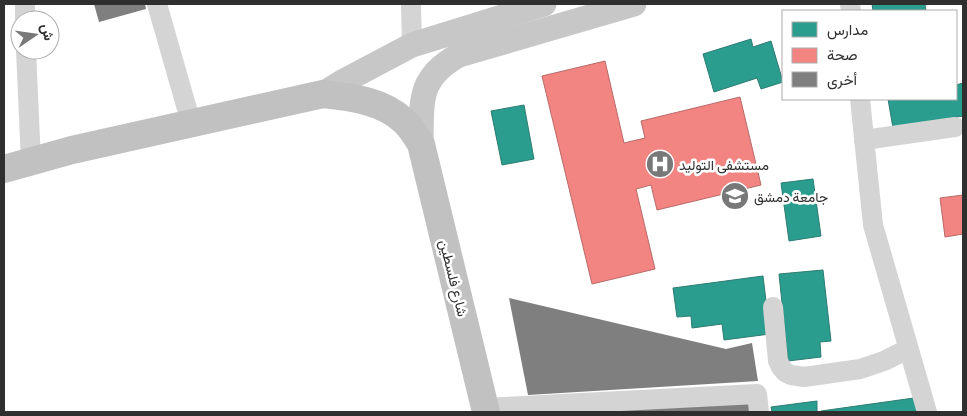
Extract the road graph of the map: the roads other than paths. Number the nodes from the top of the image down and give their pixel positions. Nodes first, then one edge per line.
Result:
1 (157, 4) edge
2 (411, 4) edge
3 (544, 4) edge
4 (634, 4) edge
5 (412, 45) junction
6 (26, 60) edge
7 (323, 94) junction
8 (860, 100) edge
9 (191, 123) junction
10 (955, 127) dead end
11 (864, 140) junction
12 (421, 144) junction
13 (31, 162) junction
14 (4, 169) edge
15 (773, 307) dead end
16 (908, 349) junction
17 (486, 410) edge
18 (759, 412) edge
19 (927, 412) edge

1 - 9 street
2 - 5 street
3 - 5 main road
4 - 12 main road
5 - 7 main road
6 - 13 street
7 - 9 highway
7 - 12 highway
8 - 11 street
9 - 13 highway
10 - 11 street
11 - 16 street
12 - 17 highway, شارع فلسطين
13 - 14 highway
15 - 16 street
16 - 19 street
17 - 18 street

